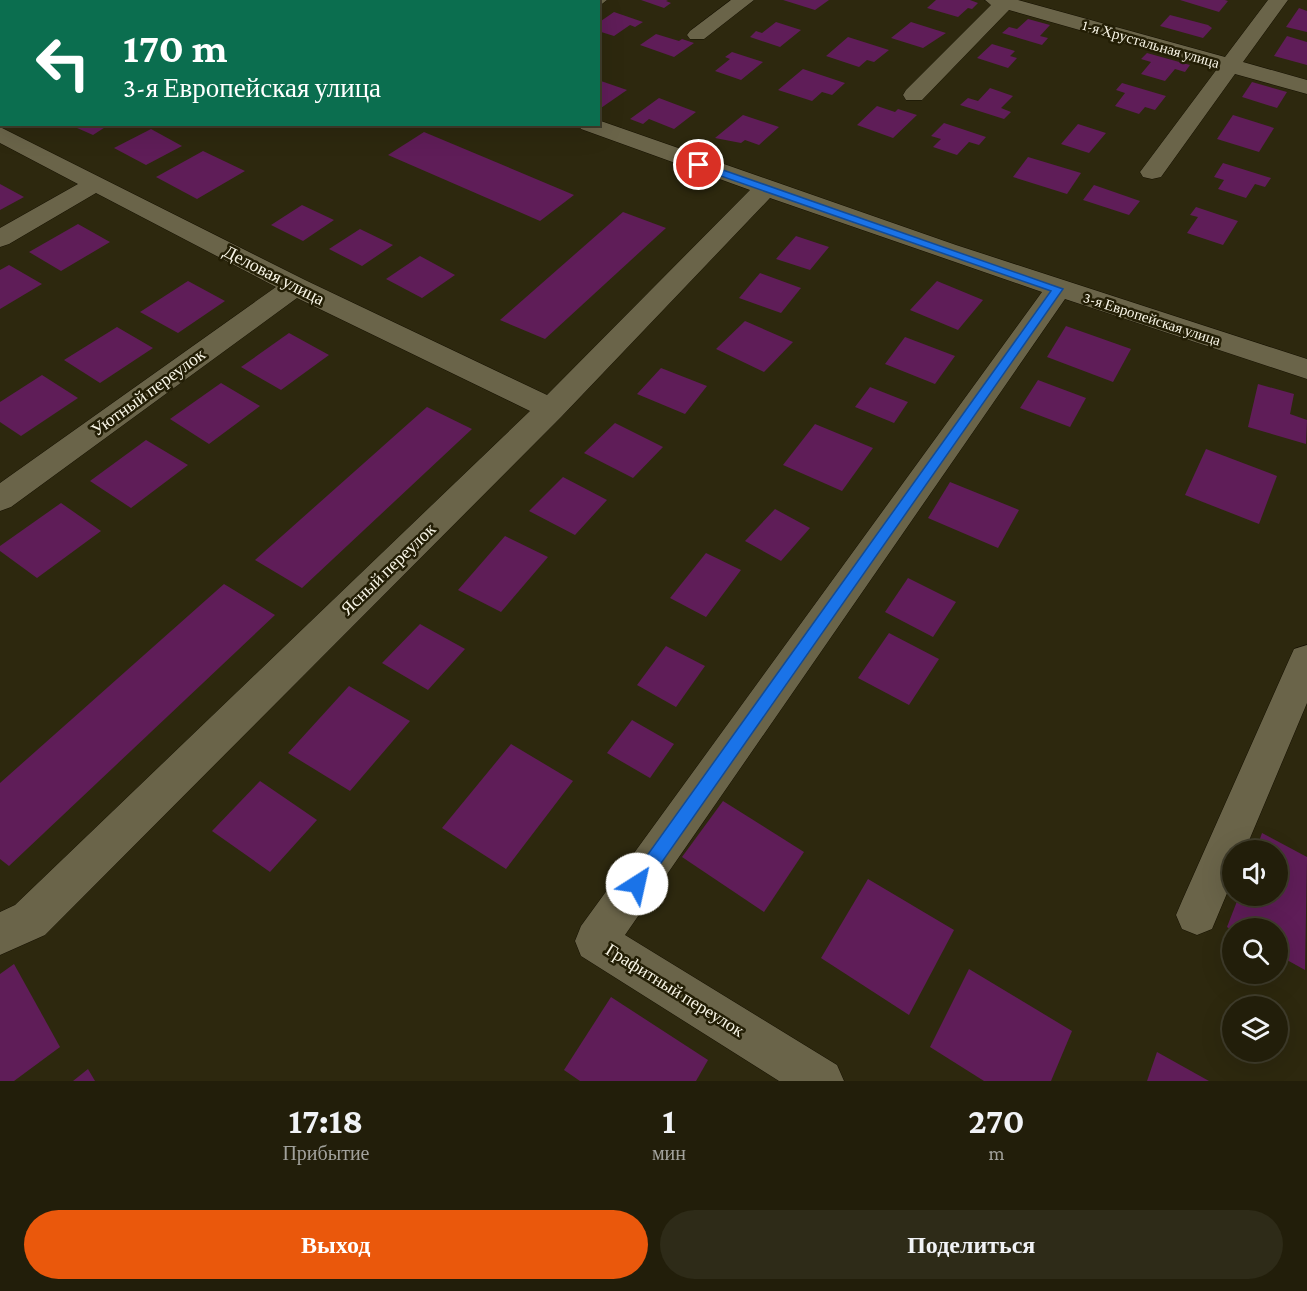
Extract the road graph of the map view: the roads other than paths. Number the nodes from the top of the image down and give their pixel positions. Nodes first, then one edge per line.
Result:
1 (744, 0) edge
2 (1278, 0) edge
3 (1002, 1) edge
4 (698, 35) dead end
5 (1230, 66) junction
6 (1307, 87) edge
7 (914, 95) dead end
8 (595, 126) edge
9 (0, 134) edge
10 (1152, 172) dead end
11 (95, 184) junction
12 (765, 189) junction
13 (0, 239) edge
14 (295, 286) junction
15 (1058, 289) junction
16 (1307, 369) edge
17 (551, 409) junction
18 (0, 499) edge
19 (1307, 660) edge
20 (1197, 915) dead end
21 (0, 934) edge
22 (821, 1081) edge

1 - 4 street
2 - 5 street
3 - 5 street, 1-я Хрустальная улица
3 - 7 street
5 - 6 street, 1-я Хрустальная улица
5 - 10 street
8 - 12 street, 3-я Европейская улица
9 - 11 street, Деловая улица
11 - 13 street
11 - 14 street, Деловая улица
12 - 15 street, 3-я Европейская улица
12 - 17 street, Ясный переулок
14 - 17 street, Деловая улица
14 - 18 street, Уютный переулок
15 - 16 street, 3-я Европейская улица
15 - 22 street, Графитный переулок
17 - 21 street, Ясный переулок
19 - 20 street

